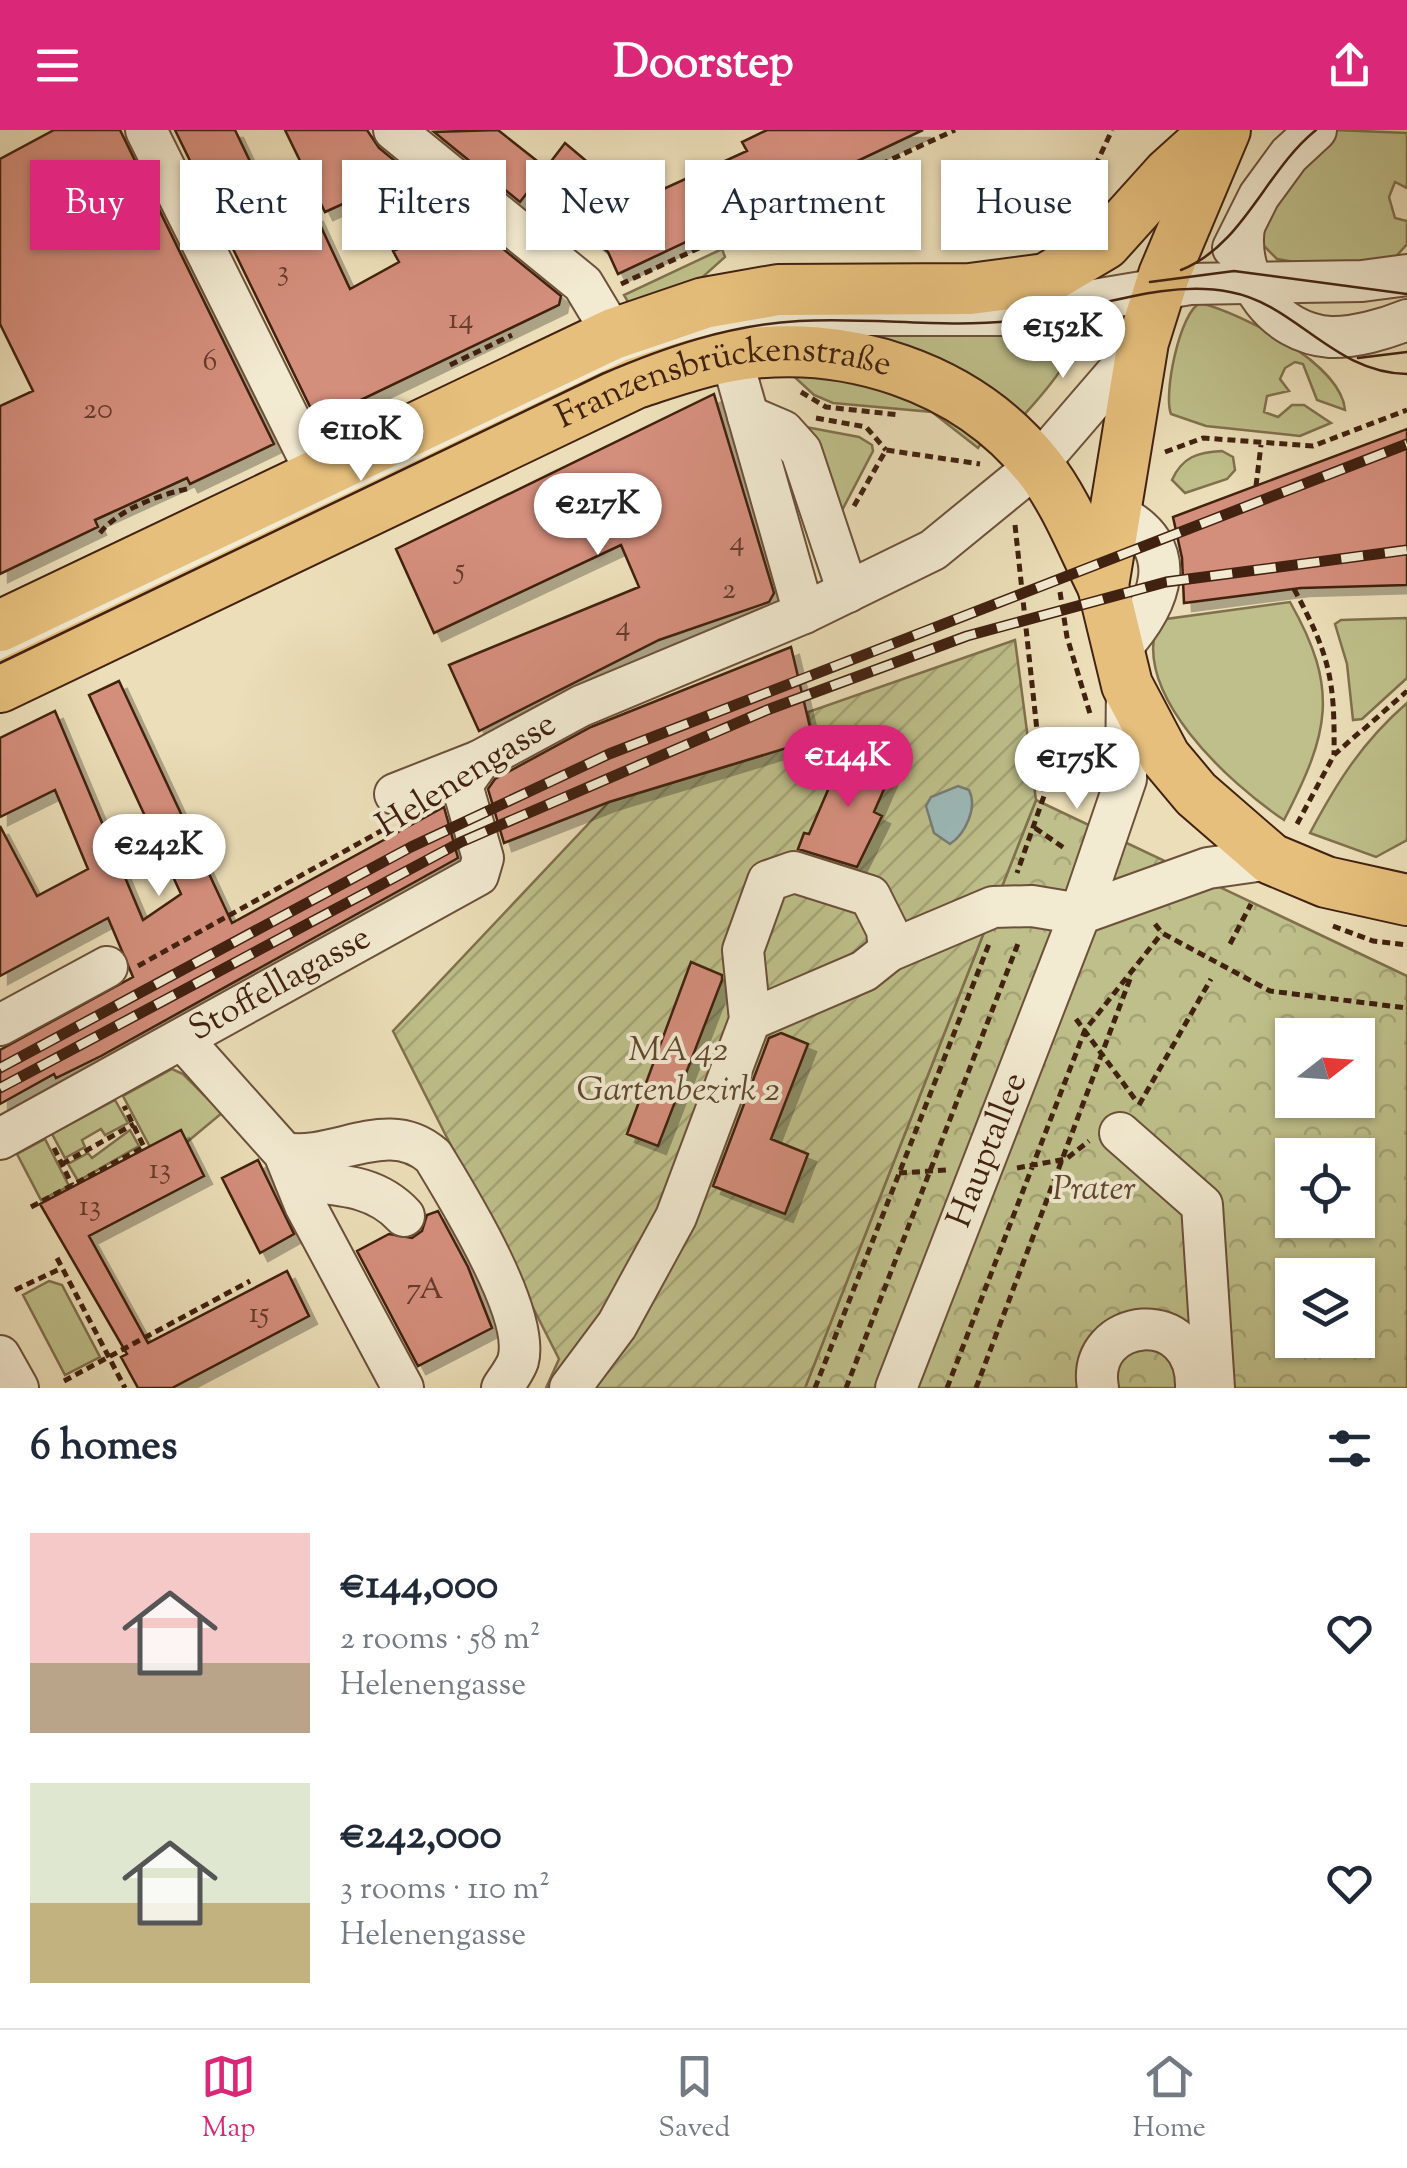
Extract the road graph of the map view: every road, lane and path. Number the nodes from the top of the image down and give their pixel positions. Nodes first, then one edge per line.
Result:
1 (146, 130) edge
2 (1112, 130) edge
3 (1221, 130) edge
4 (1316, 130) edge
5 (404, 133) edge
6 (1098, 160) edge
7 (1244, 227) junction
8 (1407, 275) edge
9 (1250, 283) junction
10 (1160, 288) junction
11 (1407, 320) edge
12 (613, 334) junction
13 (1143, 342) junction
14 (731, 356) junction
15 (790, 381) dead end
16 (1407, 410) edge
17 (748, 416) junction
18 (916, 416) dead end
19 (1262, 444) junction
20 (977, 454) dead end
21 (1154, 456) dead end
22 (1015, 466) junction
23 (1256, 486) dead end
24 (329, 500) junction
25 (1115, 513) junction
26 (1028, 522) dead end
27 (832, 543) junction
28 (1081, 588) junction
29 (1294, 589) dead end
30 (848, 592) junction
31 (804, 613) junction
32 (0, 626) edge
33 (0, 656) edge
34 (1123, 668) junction
35 (0, 686) edge
36 (1407, 691) edge
37 (1092, 720) dead end
38 (1334, 756) junction
39 (471, 773) junction
40 (394, 809) joint
41 (1284, 841) junction
42 (1407, 900) edge
43 (1251, 904) dead end
44 (1018, 906) junction
45 (1080, 914) junction
46 (1230, 944) dead end
47 (890, 951) junction
48 (107, 967) joint
49 (1131, 976) junction
50 (1211, 979) dead end
51 (1407, 1008) edge
52 (750, 1020) junction
53 (0, 1024) edge
54 (1085, 1030) junction
55 (177, 1043) junction
56 (1104, 1057) junction
57 (118, 1095) dead end
58 (1130, 1119) junction
59 (134, 1124) junction
60 (47, 1134) dead end
61 (0, 1139) edge
62 (1066, 1159) junction
63 (62, 1164) junction
64 (289, 1166) junction
65 (1032, 1168) junction
66 (930, 1170) junction
67 (980, 1170) junction
68 (899, 1173) junction
69 (72, 1186) junction
70 (31, 1206) dead end
71 (404, 1216) dead end
72 (57, 1258) dead end
73 (62, 1268) junction
74 (250, 1282) dead end
75 (15, 1290) dead end
76 (0, 1356) edge
77 (109, 1357) junction
78 (64, 1381) dead end
79 (1205, 1385) edge
80 (18, 1388) edge
81 (125, 1388) edge
82 (403, 1388) edge
83 (502, 1388) edge
84 (570, 1388) edge
85 (815, 1388) edge
86 (846, 1388) edge
87 (896, 1388) edge
88 (947, 1388) edge
89 (976, 1388) edge
90 (1098, 1388) edge

1 - 24 street
2 - 6 path
3 - 10 main road
3 - 12 main road, Franzensbrückenstraße
4 - 7 street
5 - 12 street
7 - 9 street
7 - 10 street
8 - 9 street
9 - 10 street
9 - 11 street
10 - 13 main road
10 - 24 street
12 - 24 main road, Franzensbrückenstraße
13 - 22 street, Helenengasse
13 - 25 main road
14 - 17 street
14 - 22 main road, Franzensbrückenstraße
14 - 24 main road, Franzensbrückenstraße
15 - 18 path
16 - 19 path
17 - 27 street
17 - 31 street
19 - 21 path
19 - 23 path
20 - 22 path
22 - 27 path
22 - 28 main road, Franzensbrückenstraße
22 - 30 street, Helenengasse
24 - 32 main road, Franzensbrückenstraße
24 - 33 street
24 - 35 main road, Franzensbrückenstraße
25 - 28 main road
25 - 34 street
26 - 44 path
27 - 30 street
28 - 34 main road
28 - 37 path
29 - 38 path
30 - 31 street, Helenengasse
31 - 39 street, Helenengasse
34 - 41 main road
34 - 45 street, Hauptallee
36 - 38 path
38 - 41 path
39 - 40 street, Helenengasse
39 - 55 street, Stoffellagasse
40 - 48 path, Helenengasse
41 - 42 main road
41 - 45 street
43 - 46 path
44 - 45 street
44 - 47 street
44 - 66 path
44 - 68 path
45 - 67 street, Hauptallee
47 - 52 street
47 - 52 street
48 - 53 street
49 - 51 path
49 - 54 path
49 - 56 path
50 - 58 path
52 - 84 street
54 - 56 path
54 - 65 path
55 - 61 street, Stoffellagasse
55 - 64 street
56 - 58 path
56 - 62 path
57 - 59 path
58 - 62 path
58 - 79 street
59 - 63 path
59 - 69 path
60 - 63 path
62 - 65 path
62 - 89 path
63 - 69 path
64 - 71 street
64 - 82 street
64 - 83 street
65 - 88 path
66 - 67 path
66 - 68 path
66 - 86 path
67 - 87 street, Hauptallee
68 - 85 path
69 - 70 path
72 - 73 path
73 - 75 path
73 - 77 path
74 - 77 path
76 - 80 street
77 - 78 path
77 - 81 path
79 - 90 street

